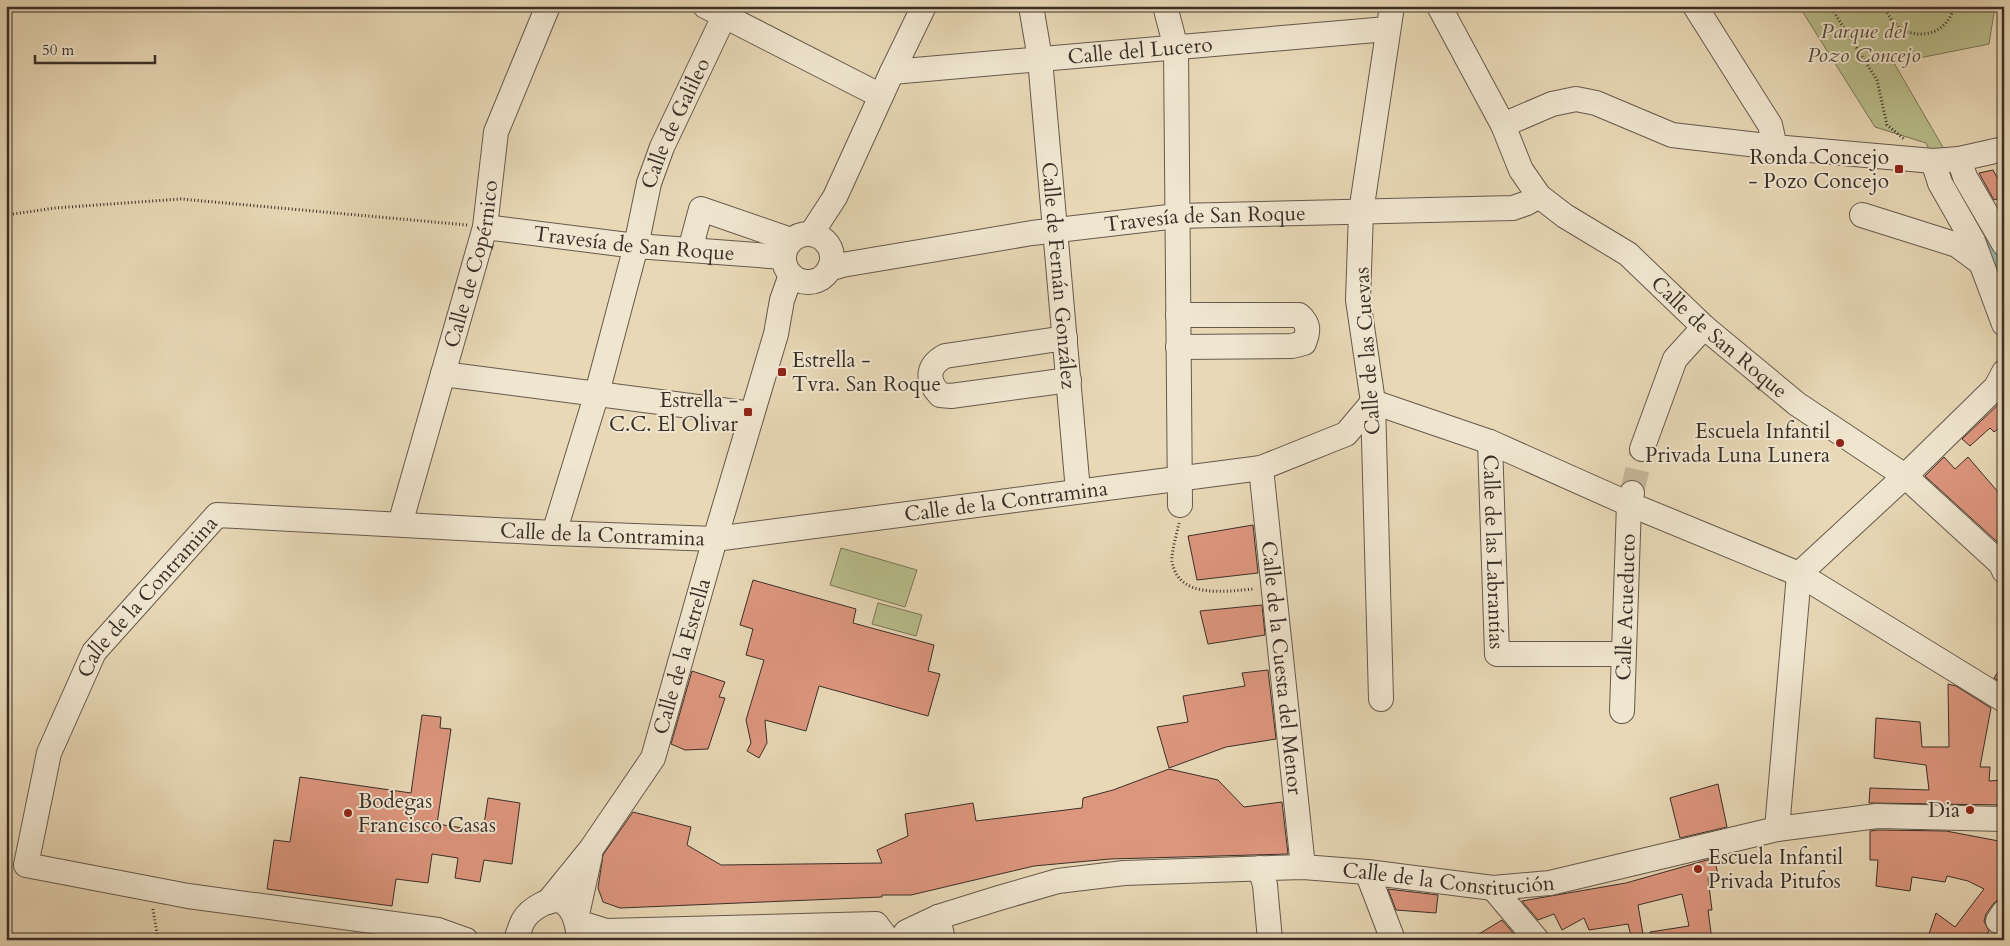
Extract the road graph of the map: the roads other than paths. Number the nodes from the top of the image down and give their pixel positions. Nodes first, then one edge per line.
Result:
1 (548, 6) edge
2 (924, 6) edge
3 (1031, 6) edge
4 (1165, 6) edge
5 (1392, 6) edge
6 (1439, 6) edge
7 (1695, 6) edge
8 (720, 9) edge
9 (1388, 29) junction
10 (1176, 48) junction
11 (1040, 59) junction
12 (892, 72) junction
13 (881, 96) junction
14 (1503, 125) junction
15 (1775, 147) junction
16 (2004, 149) edge
17 (1959, 159) junction
18 (1933, 161) junction
19 (1538, 196) junction
20 (1361, 212) junction
21 (1862, 215) dead end
22 (1177, 216) junction
23 (485, 227) junction
24 (1055, 230) junction
25 (2004, 244) edge
26 (636, 246) junction
27 (690, 250) junction
28 (809, 256) junction
29 (1980, 262) junction
30 (1178, 315) junction
31 (2004, 324) edge
32 (1704, 327) junction
33 (1065, 338) junction
34 (1178, 347) junction
35 (2004, 372) edge
36 (442, 374) junction
37 (1069, 380) junction
38 (597, 393) junction
39 (1373, 402) junction
40 (752, 414) junction
41 (1490, 442) junction
42 (1642, 449) tunnel mouth
43 (1261, 468) junction
44 (1905, 476) junction
45 (1180, 478) junction
46 (1078, 491) junction
47 (1630, 498) junction
48 (1180, 505) road end
49 (400, 524) junction
50 (554, 534) junction
51 (715, 539) junction
52 (2003, 566) edge
53 (1799, 574) junction
54 (1624, 654) junction
55 (1381, 699) dead end
56 (2004, 700) edge
57 (1622, 711) dead end
58 (2004, 819) edge
59 (1777, 829) junction
60 (591, 849) junction
61 (1303, 867) junction
62 (1260, 868) junction
63 (1367, 872) junction
64 (1493, 888) junction
65 (548, 902) junction
66 (938, 916) junction
67 (577, 927) edge
68 (466, 940) edge
69 (516, 940) edge
70 (888, 940) edge
71 (901, 940) edge
72 (943, 940) edge
73 (1270, 940) edge
74 (1393, 940) edge
75 (1537, 940) edge

1 - 23 street, Calle de Copérnico
2 - 12 street, Calle de la Estrella
3 - 11 street, Calle de Fernán González
4 - 10 street
5 - 9 street, Calle de las Cuevas
6 - 14 street, Calle de San Roque
7 - 15 street
8 - 13 street
8 - 26 street, Calle de Galileo
9 - 10 street, Calle del Lucero
9 - 20 street, Calle de las Cuevas
10 - 11 street, Calle del Lucero
10 - 22 street
11 - 12 street, Calle del Lucero
11 - 24 street, Calle de Fernán González
12 - 13 street, Calle de la Estrella
13 - 28 street, Calle de la Estrella
14 - 15 street
14 - 19 street, Calle de San Roque
15 - 18 street
16 - 17 street
17 - 18 street
17 - 25 street
18 - 29 street
19 - 20 street, Travesía de San Roque
19 - 32 street, Calle de San Roque
20 - 22 street, Travesía de San Roque
20 - 39 street, Calle de las Cuevas
21 - 29 street
22 - 24 street, Travesía de San Roque
22 - 30 street
23 - 26 street, Travesía de San Roque
23 - 36 street, Calle de Copérnico
24 - 28 street, Travesía de San Roque
24 - 33 street, Calle de Fernán González
26 - 27 street, Travesía de San Roque
26 - 38 street, Calle de Galileo
27 - 28 street, Travesía de San Roque
27 - 28 street
28 - 40 street, Calle de la Estrella
29 - 31 street
30 - 34 street
30 - 34 street
32 - 42 street
32 - 44 street, Calle de San Roque
33 - 37 street, Calle de Fernán González
33 - 37 street
34 - 45 street
35 - 44 street
36 - 38 street
36 - 49 street, Calle de Copérnico
37 - 46 street, Calle de Fernán González
38 - 40 street
38 - 50 street, Calle de Galileo
39 - 41 street
39 - 43 street, Calle de la Contramina
39 - 55 street, Calle de las Cuevas
40 - 51 street, Calle de la Estrella
41 - 47 street
41 - 54 street, Calle de las Labrantías
43 - 45 street, Calle de la Contramina
43 - 61 street, Calle de la Cuesta del Menor
44 - 52 street, Calle de San Roque
44 - 53 street
45 - 46 street, Calle de la Contramina
45 - 48 street
46 - 51 street, Calle de la Contramina
47 - 53 street
47 - 54 street, Calle Acueducto
49 - 50 street, Calle de la Contramina
49 - 68 street, Calle de la Contramina
50 - 51 street, Calle de la Contramina
51 - 60 street, Calle de la Estrella
53 - 56 street
53 - 59 street
54 - 57 street, Calle Acueducto
58 - 59 street, Calle de la Constitución
59 - 64 street, Calle de la Constitución
60 - 65 street, Calle de la Estrella
60 - 67 street, Calle de la Estrella
61 - 62 street, Calle de la Constitución
61 - 63 street, Calle de la Constitución
62 - 66 street, Calle de la Constitución
62 - 73 street
63 - 64 street, Calle de la Constitución
63 - 74 street
64 - 75 street
65 - 67 street
65 - 69 street, Calle de la Estrella
66 - 71 street, Calle de la Constitución
66 - 72 street
67 - 70 street

